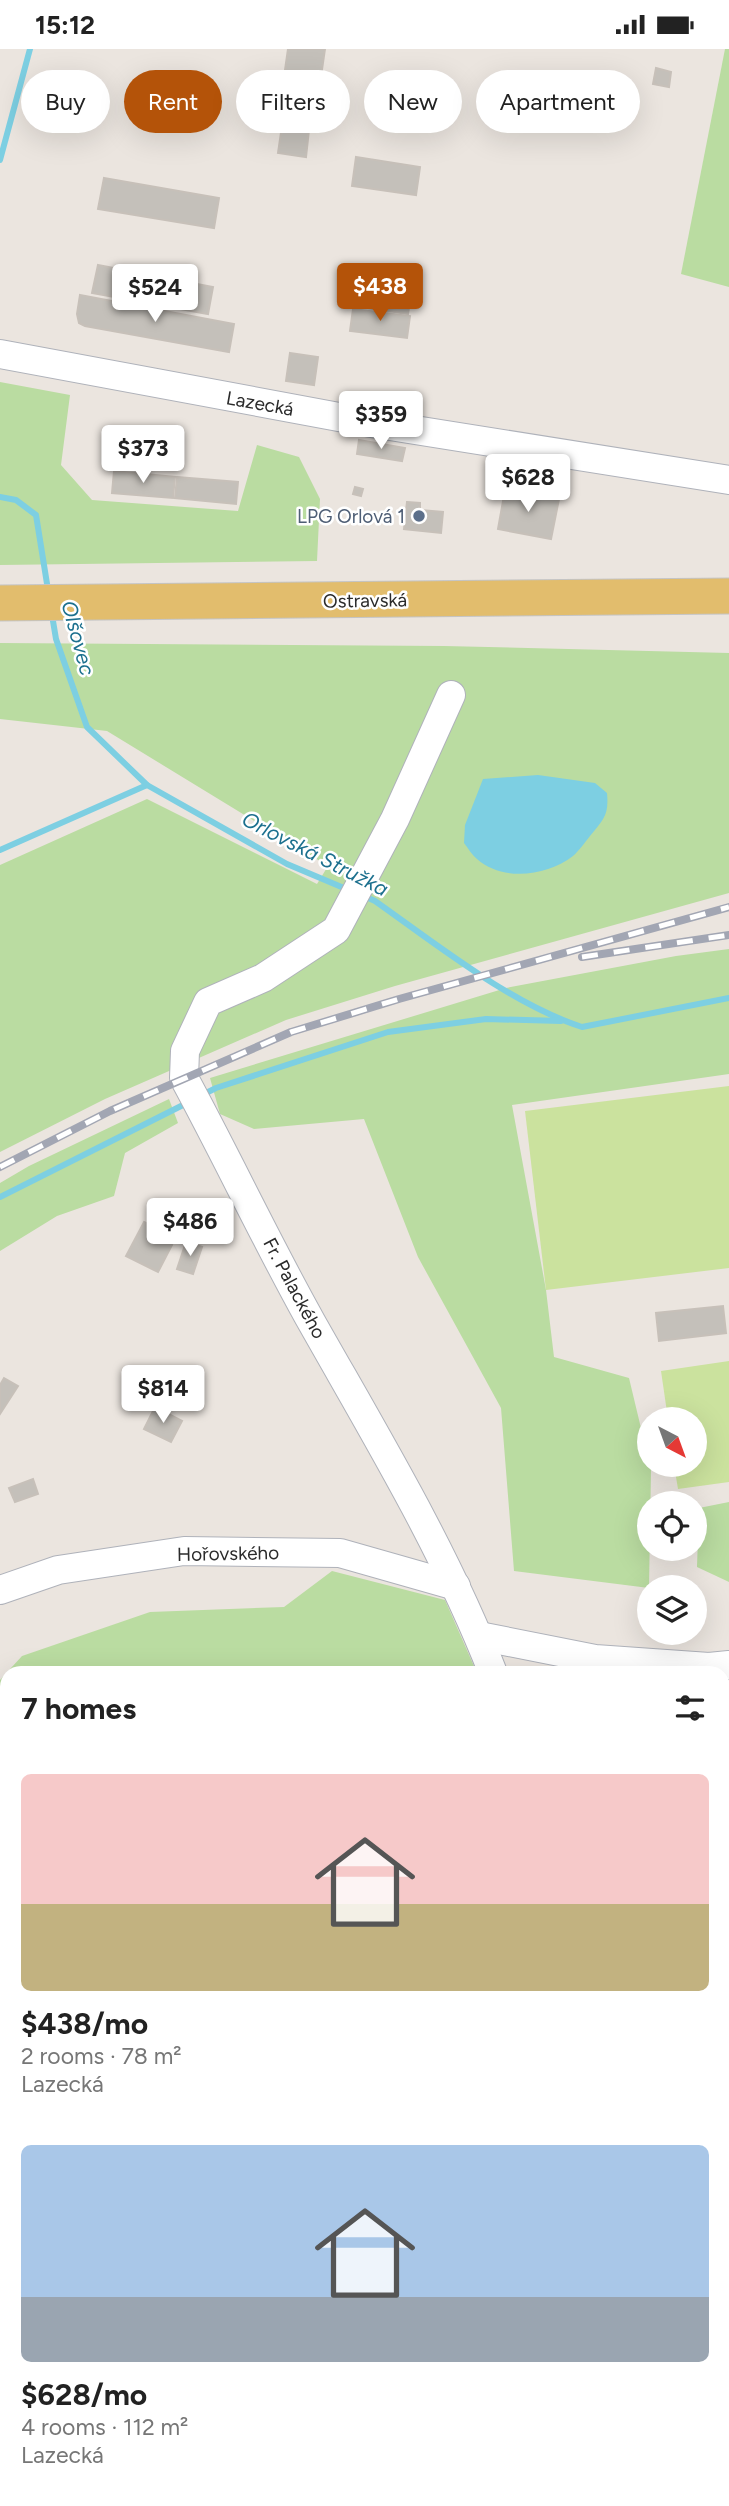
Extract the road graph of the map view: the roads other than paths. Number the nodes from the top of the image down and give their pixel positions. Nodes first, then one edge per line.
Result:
1 (0, 354) edge
2 (729, 480) edge
3 (729, 596) edge
4 (0, 603) edge
5 (451, 695) dead end
6 (456, 1586) junction
7 (0, 1590) edge
8 (479, 1636) junction
9 (490, 1666) edge
10 (690, 1666) edge

1 - 2 street, Lazecká
3 - 4 main road, Ostravská
5 - 6 street, Fr. Palackého
6 - 7 street, Hořovského
6 - 8 street, Fr. Palackého
8 - 9 street, Fr. Palackého
8 - 10 street

